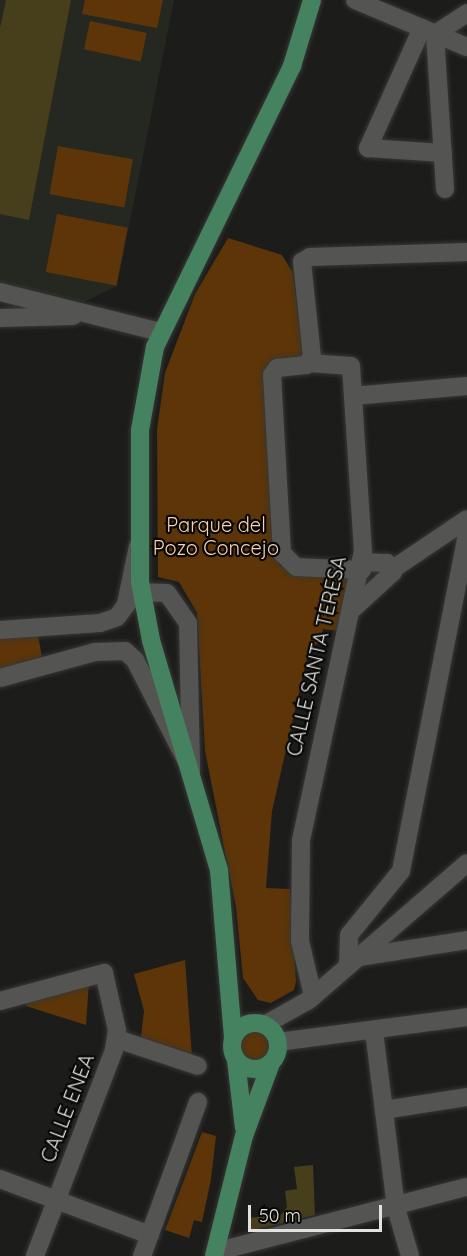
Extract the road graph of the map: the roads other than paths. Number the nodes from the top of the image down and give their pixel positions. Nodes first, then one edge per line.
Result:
1 (312, 0) edge
2 (355, 0) edge
3 (467, 13) edge
4 (429, 31) junction
5 (467, 47) edge
6 (443, 153) junction
7 (445, 189) dead end
8 (467, 252) edge
9 (0, 292) edge
10 (97, 315) junction
11 (0, 318) edge
12 (161, 332) junction
13 (309, 363) junction
14 (467, 386) edge
15 (353, 396) junction
16 (467, 519) edge
17 (467, 536) edge
18 (139, 544) junction
19 (362, 566) junction
20 (393, 568) junction
21 (141, 590) junction
22 (125, 608) junction
23 (354, 608) junction
24 (0, 630) edge
25 (0, 678) edge
26 (191, 770) junction
27 (467, 864) edge
28 (467, 940) edge
29 (352, 961) junction
30 (231, 973) junction
31 (311, 998) junction
32 (0, 1001) edge
33 (467, 1017) edge
34 (262, 1023) junction
35 (374, 1031) junction
36 (233, 1037) junction
37 (117, 1039) junction
38 (278, 1042) junction
39 (236, 1060) junction
40 (271, 1063) junction
41 (198, 1066) dead end
42 (467, 1097) edge
43 (198, 1102) dead end
44 (384, 1110) junction
45 (244, 1136) junction
46 (0, 1179) edge
47 (467, 1187) edge
48 (56, 1200) junction
49 (396, 1208) junction
50 (150, 1235) junction
51 (214, 1254) edge
52 (35, 1256) edge
53 (142, 1256) edge
54 (410, 1256) edge

1 - 12 main road
2 - 4 street
3 - 4 street
4 - 5 street
4 - 6 street
4 - 6 street
6 - 7 street
8 - 13 street
9 - 10 street
10 - 11 street
10 - 12 street
12 - 18 main road
13 - 15 street, CALLE SANTA TERESA
13 - 19 street
14 - 15 street
15 - 19 street, CALLE SANTA TERESA
16 - 20 street
17 - 29 street
18 - 21 main road
18 - 22 street
19 - 20 street
19 - 23 street, CALLE SANTA TERESA
20 - 23 street
21 - 22 street
21 - 26 main road
21 - 26 street
22 - 24 street
23 - 31 street, CALLE SANTA TERESA
25 - 26 street
26 - 30 main road
27 - 29 street
28 - 29 street
29 - 31 street
30 - 34 main road
30 - 36 main road
31 - 34 street
31 - 38 street
32 - 37 street, CALLE ENEA
33 - 35 street
34 - 36 main road
34 - 38 main road
35 - 38 street
35 - 44 street
36 - 39 main road
37 - 41 street
37 - 48 street, CALLE ENEA
38 - 40 main road
39 - 40 main road
39 - 45 main road
40 - 45 main road
42 - 44 street
43 - 50 street
44 - 49 street
45 - 51 main road
46 - 48 street
47 - 49 street
48 - 50 street
48 - 52 street, CALLE ENEA
49 - 51 street
49 - 54 street
50 - 53 street

